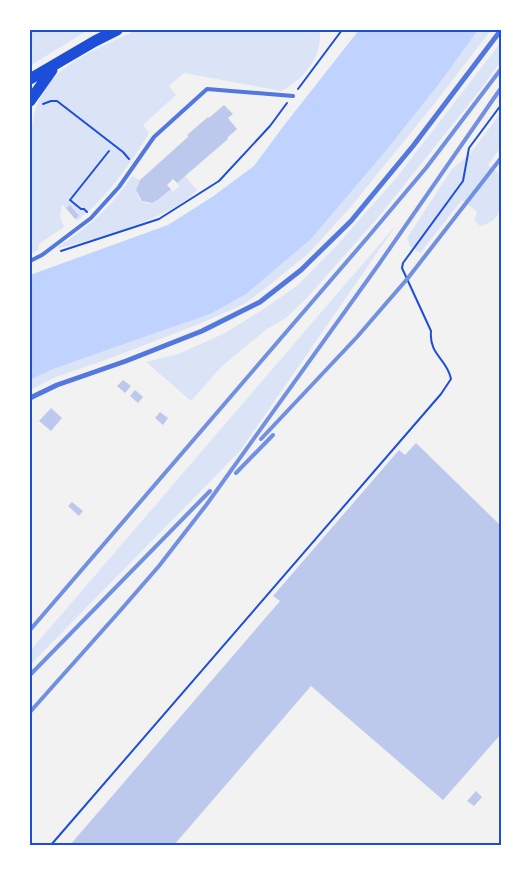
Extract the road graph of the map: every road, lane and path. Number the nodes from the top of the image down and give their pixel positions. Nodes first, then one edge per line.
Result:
1 (117, 30) edge
2 (342, 30) edge
3 (501, 30) edge
4 (56, 65) junction
5 (30, 79) edge
6 (293, 96) junction
7 (30, 101) edge
8 (43, 104) dead end
9 (501, 105) edge
10 (109, 151) dead end
11 (135, 164) junction
12 (91, 218) junction
13 (42, 256) junction
14 (30, 261) edge
15 (30, 398) edge
16 (51, 845) edge

1 - 4 main road
2 - 6 path
3 - 15 street
4 - 5 main road
4 - 7 main road
6 - 11 lane
6 - 13 path
8 - 11 path
9 - 16 path
10 - 12 path
11 - 12 lane
12 - 13 lane
13 - 14 lane

